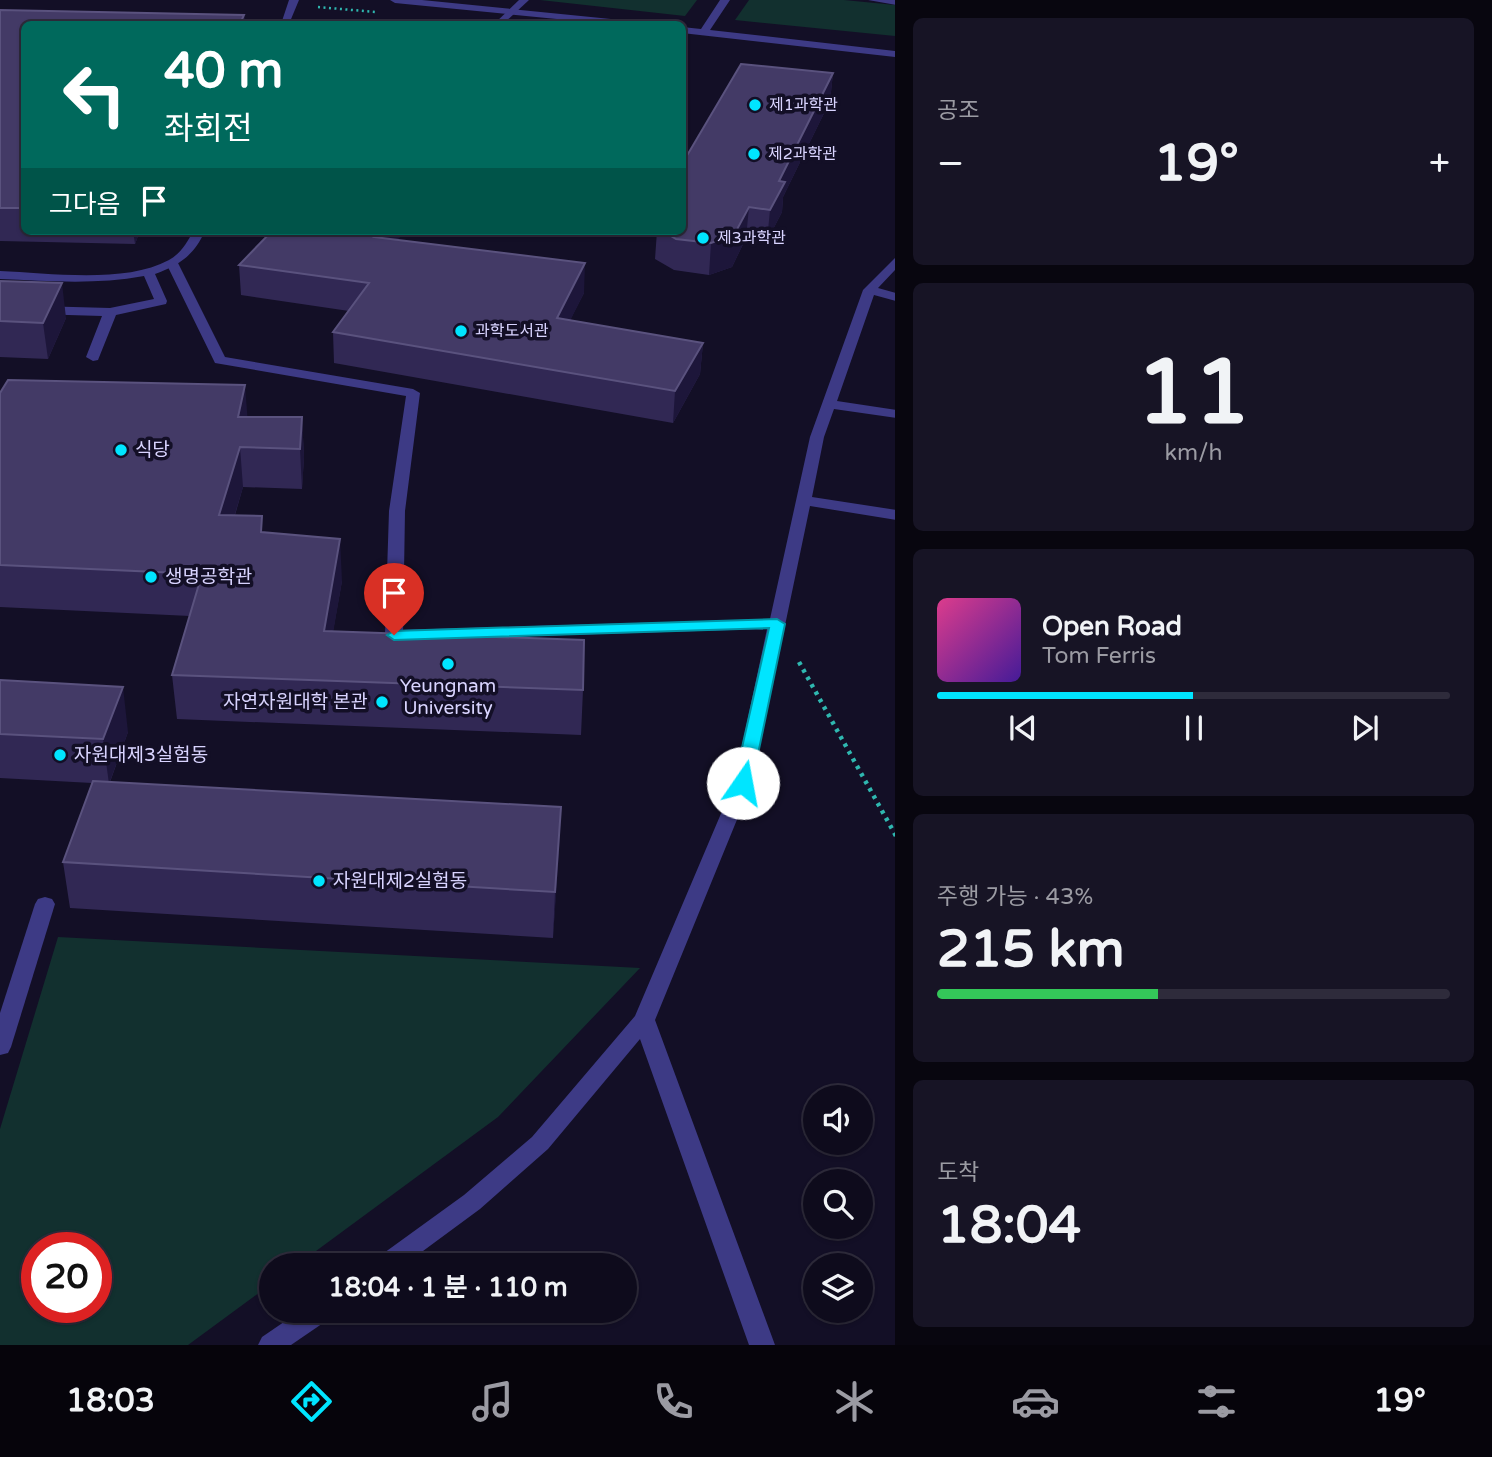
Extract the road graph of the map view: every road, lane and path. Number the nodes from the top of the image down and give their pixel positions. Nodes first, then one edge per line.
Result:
1 (294, 0) edge
2 (395, 0) edge
3 (524, 0) edge
4 (724, 0) edge
5 (873, 0) edge
6 (895, 2) edge
7 (512, 12) junction
8 (286, 21) edge
9 (502, 21) edge
10 (601, 21) edge
11 (686, 30) edge
12 (704, 32) junction
13 (895, 54) edge
14 (197, 235) edge
15 (895, 261) edge
16 (172, 263) junction
17 (148, 271) junction
18 (0, 275) edge
19 (869, 290) junction
20 (895, 297) edge
21 (0, 309) edge
22 (110, 312) junction
23 (93, 357) dead end
24 (829, 404) junction
25 (895, 414) edge
26 (804, 500) junction
27 (895, 515) edge
28 (777, 624) junction
29 (895, 836) edge
30 (45, 904) dead end
31 (644, 1020) junction
32 (0, 1047) edge
33 (402, 1253) edge
34 (303, 1323) edge
35 (271, 1345) edge
36 (762, 1345) edge

1 - 8 street
2 - 7 street
3 - 7 street
4 - 12 street
5 - 6 street
7 - 9 street
7 - 10 street
11 - 12 street
12 - 13 street
14 - 16 street
15 - 19 street
16 - 17 street
16 - 28 street
17 - 18 street
17 - 22 street
19 - 20 street
19 - 24 street
21 - 22 street
22 - 23 street
24 - 25 street
24 - 26 street
26 - 27 street
26 - 28 street
28 - 29 path
28 - 31 street
30 - 32 street
31 - 33 street
31 - 36 street
34 - 35 street

